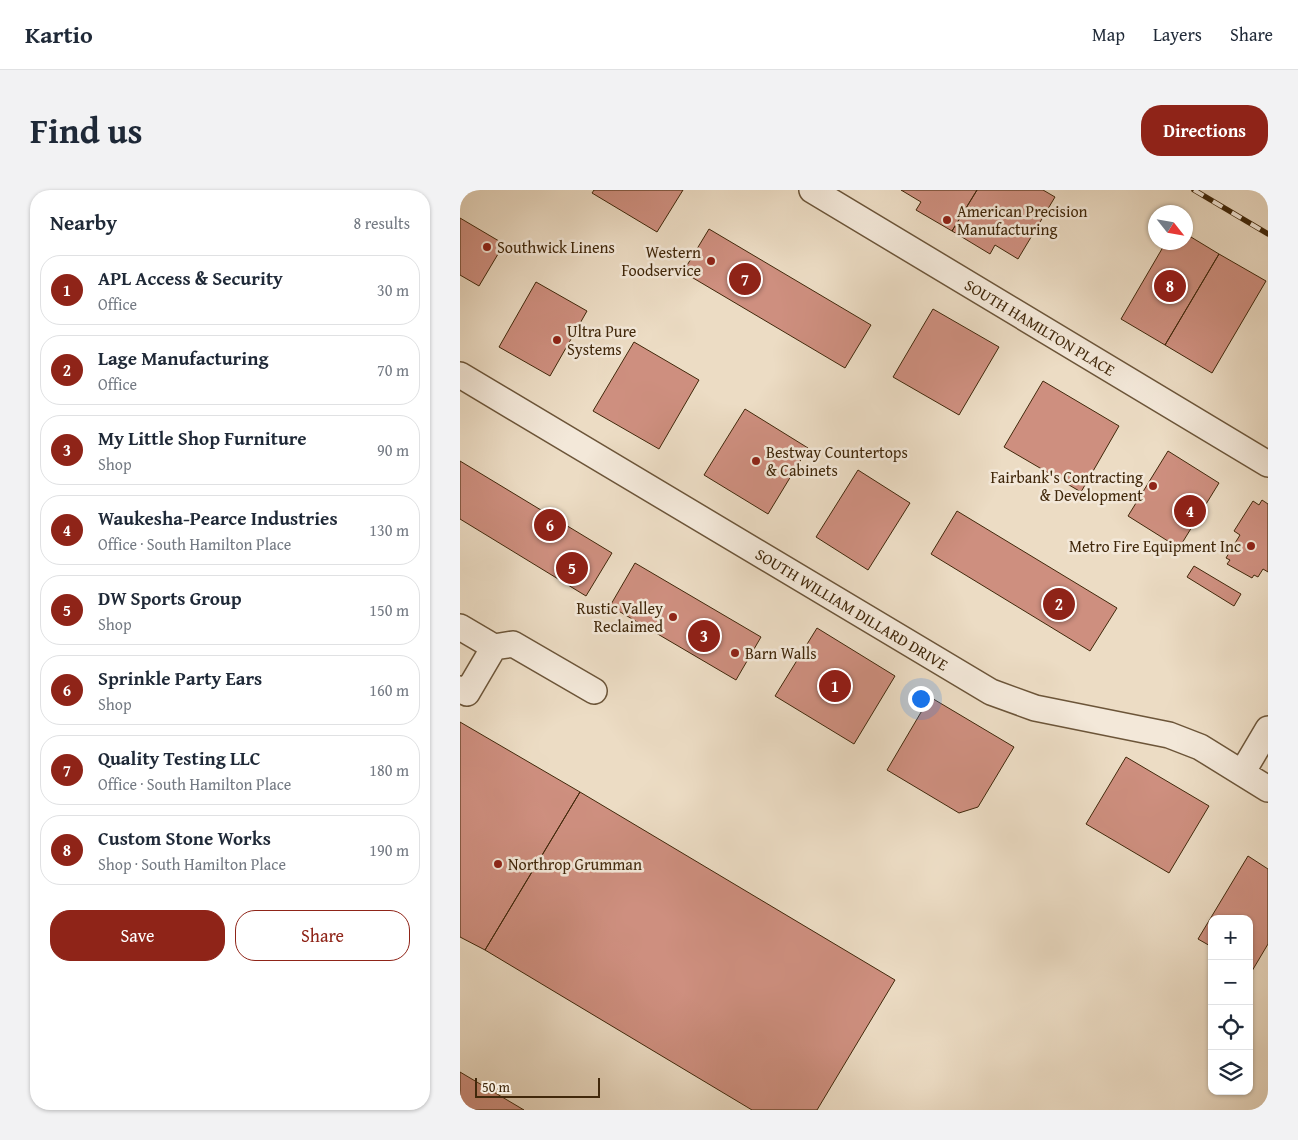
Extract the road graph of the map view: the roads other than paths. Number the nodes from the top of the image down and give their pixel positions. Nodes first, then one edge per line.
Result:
1 (812, 190) edge
2 (460, 375) edge
3 (1268, 464) edge
4 (460, 628) edge
5 (494, 648) junction
6 (460, 689) edge
7 (594, 691) dead end
8 (1268, 729) edge
9 (1242, 773) junction
10 (1268, 788) edge

1 - 3 street, SOUTH HAMILTON PLACE
2 - 9 street, SOUTH WILLIAM DILLARD DRIVE
4 - 5 street
5 - 6 street
5 - 7 street
8 - 9 street
9 - 10 street, SOUTH WILLIAM DILLARD DRIVE

